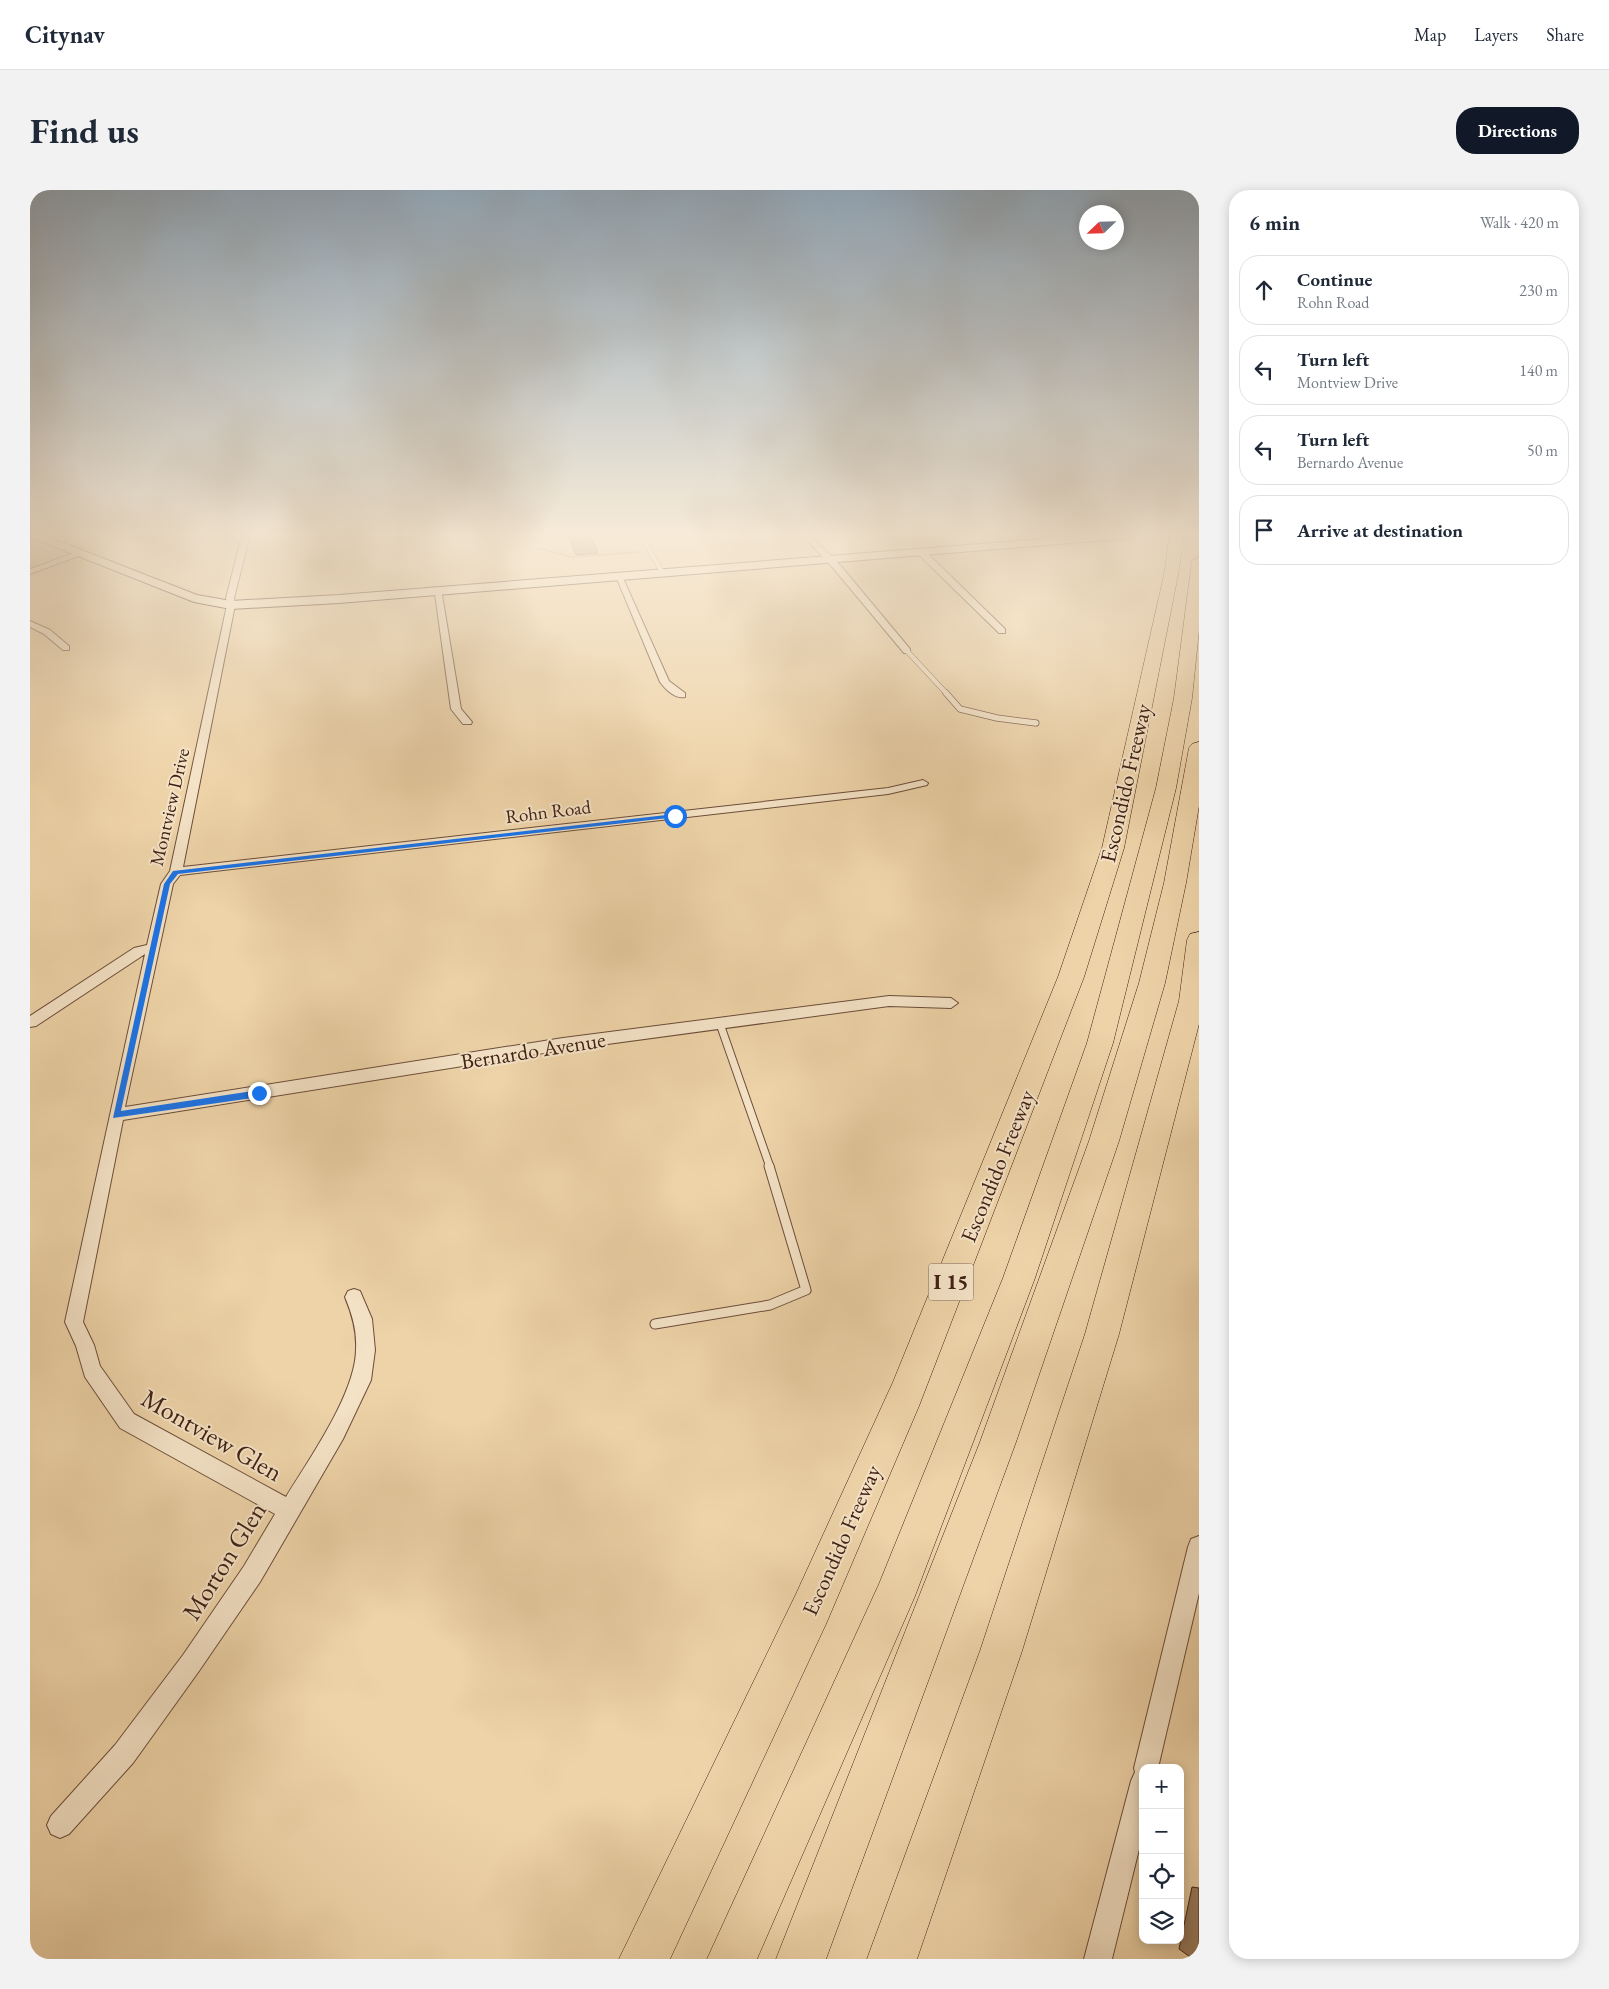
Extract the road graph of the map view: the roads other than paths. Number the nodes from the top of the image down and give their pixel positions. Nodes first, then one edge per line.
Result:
1 (228, 618) edge
2 (442, 618) edge
3 (636, 618) edge
4 (878, 618) edge
5 (988, 618) edge
6 (1168, 618) edge
7 (1181, 618) edge
8 (31, 625) edge
9 (1002, 631) dead end
10 (66, 648) dead end
11 (907, 651) joint
12 (682, 695) dead end
13 (467, 722) dead end
14 (1036, 723) dead end
15 (1199, 748) edge
16 (923, 783) dead end
17 (176, 872) junction
18 (1199, 940) edge
19 (153, 948) junction
20 (1195, 992) edge
21 (951, 1003) dead end
22 (31, 1022) edge
23 (720, 1024) junction
24 (116, 1115) junction
25 (354, 1297) dead end
26 (655, 1324) dead end
27 (290, 1510) junction
28 (1199, 1547) edge
29 (1147, 1764) edge
30 (1139, 1796) edge
31 (60, 1825) dead end
32 (644, 1959) edge
33 (732, 1959) edge
34 (801, 1959) edge
35 (892, 1959) edge
36 (1098, 1959) edge

1 - 17 street, Montview Drive
2 - 13 street
3 - 12 street
4 - 11 street
5 - 9 street
6 - 32 highway, Escondido Freeway / I 15
7 - 33 highway
8 - 10 street
11 - 14 lane
15 - 34 highway
16 - 17 street, Rohn Road
17 - 19 street, Montview Drive
18 - 20 highway
19 - 22 street
19 - 24 street, Montview Drive
20 - 35 highway
21 - 23 street, Bernardo Avenue
23 - 24 street, Bernardo Avenue
23 - 26 lane
24 - 27 street, Montview Glen
25 - 27 street, Morton Glen
27 - 31 street, Morton Glen
28 - 29 street
30 - 36 street

